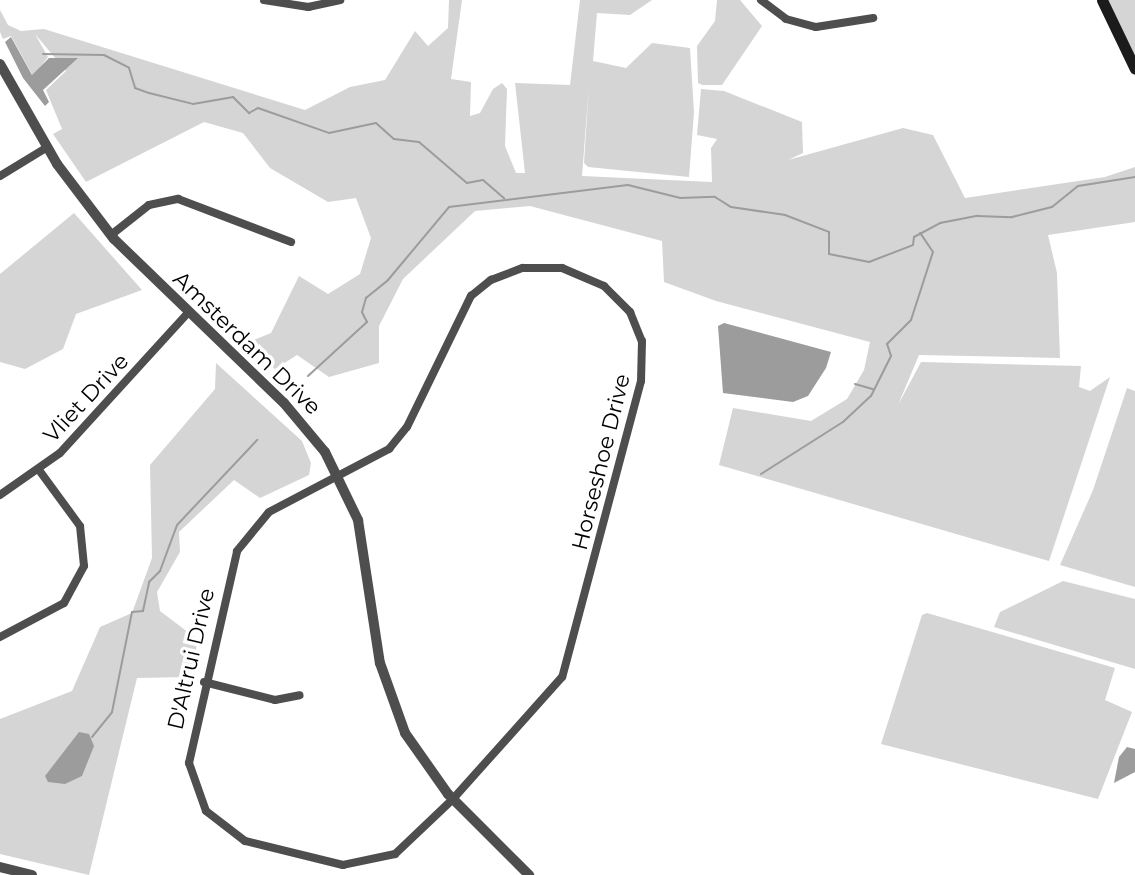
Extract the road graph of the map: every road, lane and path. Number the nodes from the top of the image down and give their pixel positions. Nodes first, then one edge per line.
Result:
1 (264, 0) edge
2 (340, 0) edge
3 (761, 0) edge
4 (1102, 0) edge
5 (873, 18) dead end
6 (0, 64) edge
7 (1135, 69) edge
8 (46, 148) junction
9 (0, 176) edge
10 (111, 235) junction
11 (291, 242) dead end
12 (187, 314) junction
13 (39, 470) junction
14 (339, 475) junction
15 (0, 495) edge
16 (0, 637) edge
17 (204, 682) junction
18 (300, 695) dead end
19 (453, 799) junction
20 (0, 867) edge
21 (32, 875) edge
22 (529, 875) edge

1 - 2 street
3 - 5 street
4 - 7 main road
6 - 8 street, Amsterdam Drive
8 - 9 street
8 - 10 street, Amsterdam Drive
10 - 11 street
10 - 12 street, Amsterdam Drive
12 - 13 street, Vliet Drive
12 - 14 street, Amsterdam Drive
13 - 15 street, Vliet Drive
13 - 16 street
14 - 17 street, D'Altrui Drive
14 - 19 street, Amsterdam Drive
14 - 19 street, Horseshoe Drive
17 - 18 street
17 - 19 street, D'Altrui Drive
19 - 22 street, Amsterdam Drive
20 - 21 street

